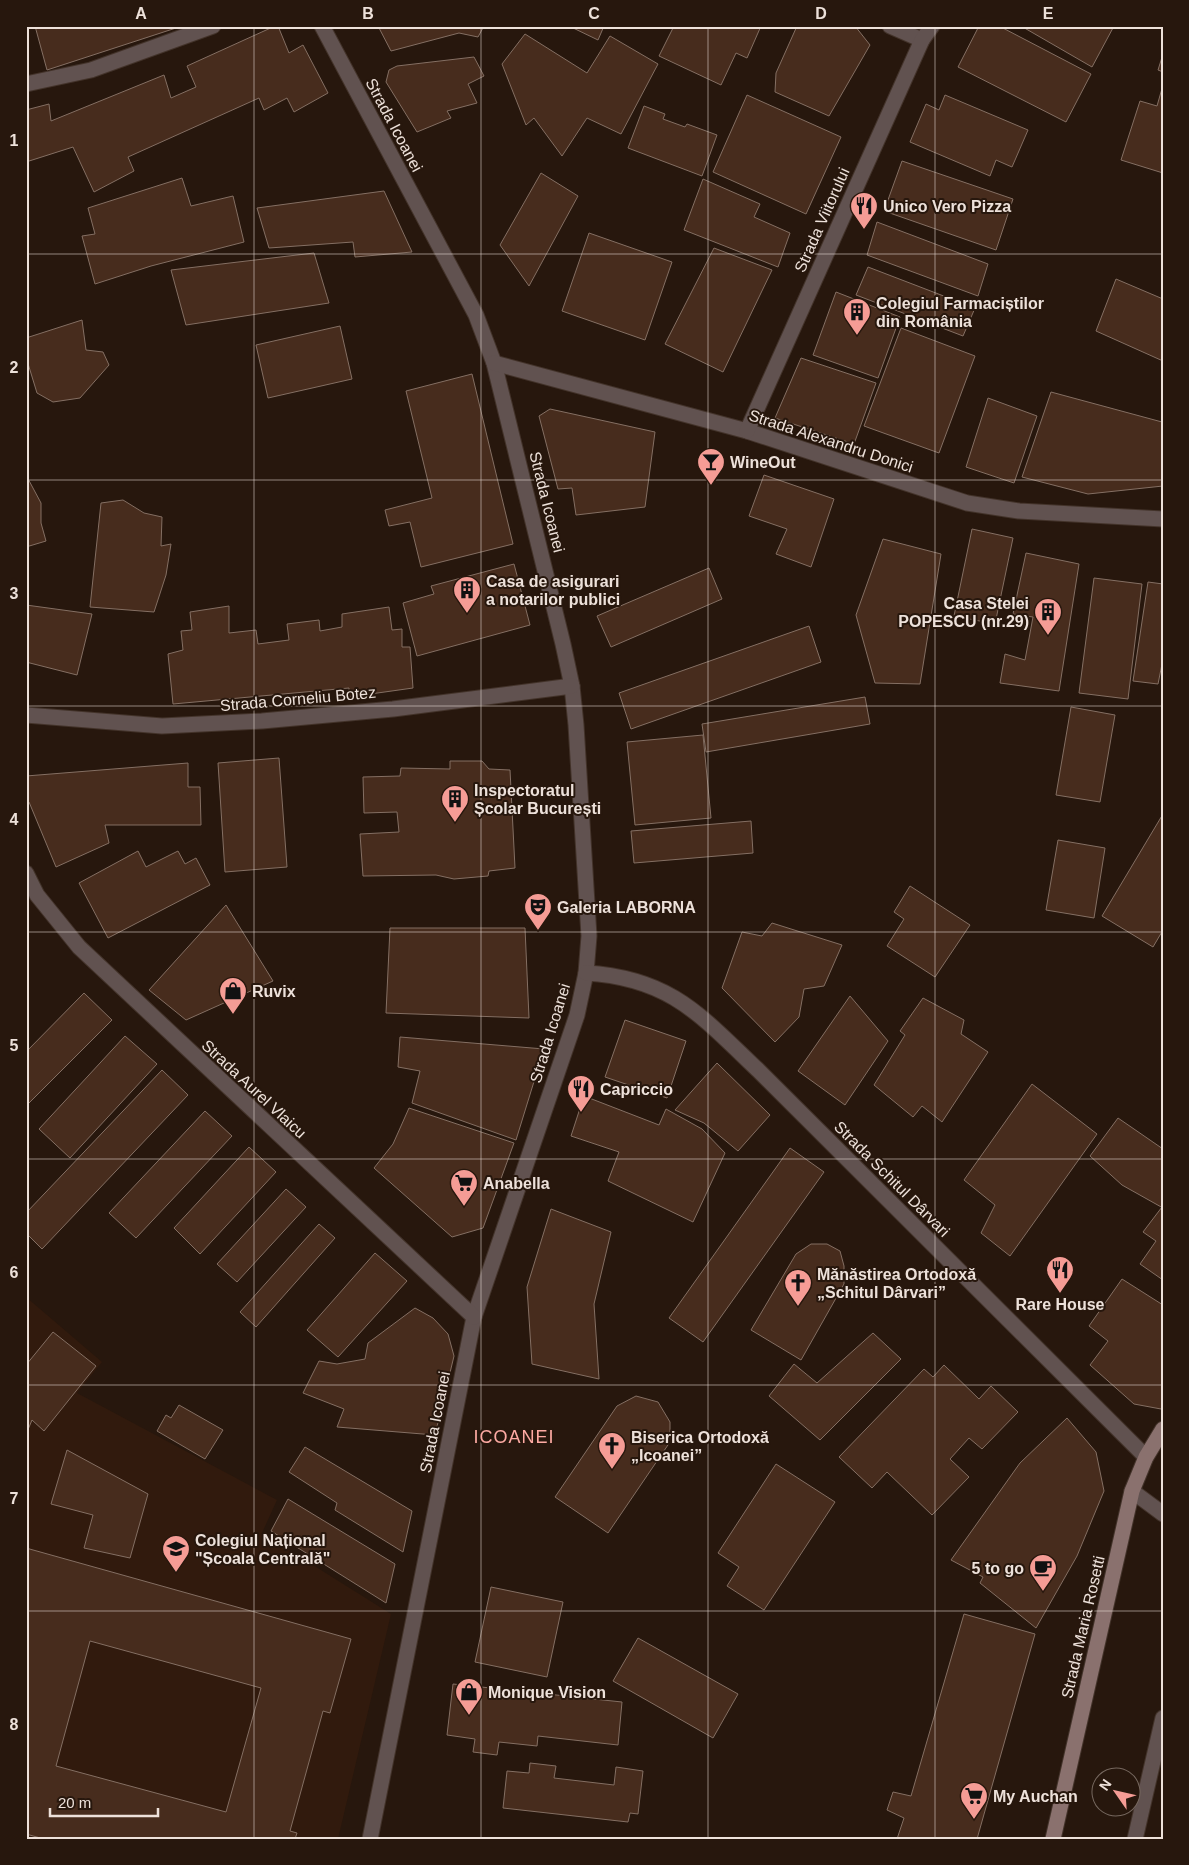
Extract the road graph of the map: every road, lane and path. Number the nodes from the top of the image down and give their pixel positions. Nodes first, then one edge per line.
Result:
1 (213, 26) edge
2 (322, 26) edge
3 (890, 26) edge
4 (932, 26) edge
5 (922, 40) junction
6 (26, 84) edge
7 (494, 363) junction
8 (746, 431) junction
9 (1163, 519) edge
10 (572, 686) junction
11 (26, 715) edge
12 (26, 873) edge
13 (586, 973) junction
14 (474, 1317) junction
15 (1163, 1429) edge
16 (1146, 1456) junction
17 (1132, 1491) junction
18 (1163, 1514) edge
19 (1163, 1718) edge
20 (370, 1839) edge
21 (1053, 1839) edge
22 (1135, 1839) edge

1 - 6 street
2 - 7 street, Strada Icoanei
3 - 5 street
4 - 5 street, Strada Viitorului
5 - 8 street, Strada Viitorului
7 - 8 street, Strada Alexandru Donici
7 - 10 street, Strada Icoanei
8 - 9 street, Strada Alexandru Donici
10 - 11 street, Strada Corneliu Botez
10 - 13 street, Strada Icoanei
12 - 14 street, Strada Aurel Vlaicu
13 - 14 street, Strada Icoanei
13 - 16 street, Strada Schitul Dârvari
14 - 20 street, Strada Icoanei
15 - 16 street, Strada Maria Rosetti
16 - 17 street, Strada Maria Rosetti
17 - 18 street
17 - 21 street, Strada Maria Rosetti
19 - 22 street

